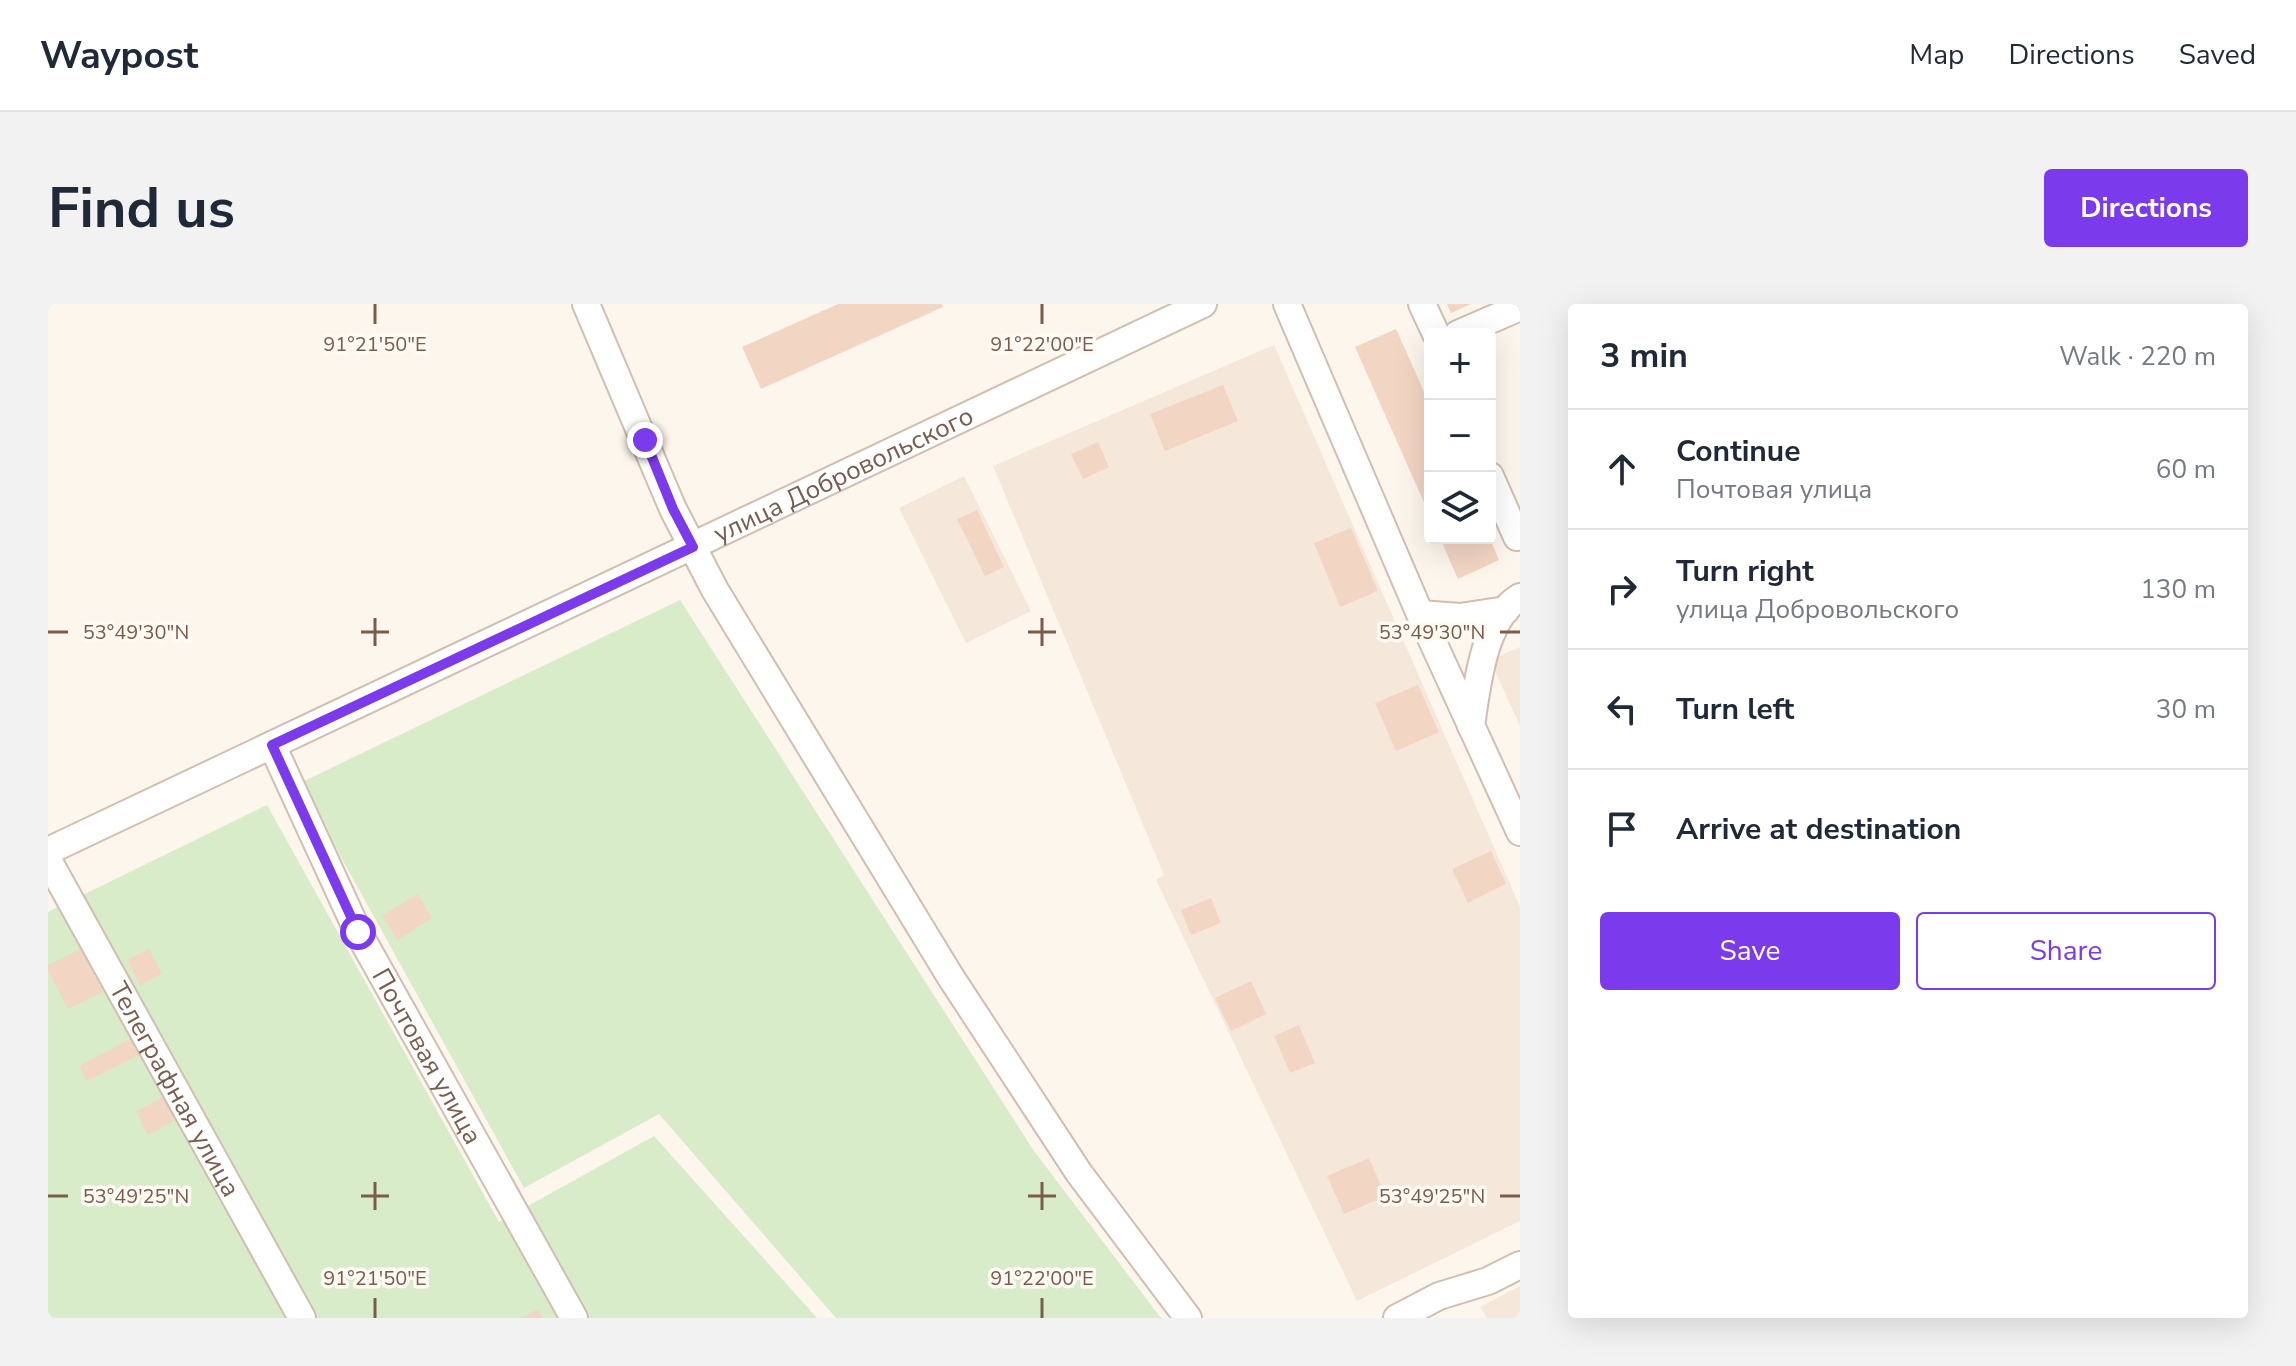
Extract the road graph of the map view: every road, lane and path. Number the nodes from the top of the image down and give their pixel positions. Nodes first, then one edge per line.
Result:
1 (586, 304) edge
2 (1203, 304) edge
3 (1287, 304) edge
4 (1422, 304) edge
5 (1520, 307) edge
6 (1433, 328) edge
7 (1472, 328) edge
8 (1496, 489) edge
9 (1519, 539) edge
10 (693, 547) junction
11 (1513, 603) edge
12 (1420, 614) junction
13 (1471, 726) junction
14 (272, 745) junction
15 (1520, 832) edge
16 (48, 851) edge
17 (48, 860) edge
18 (1520, 1265) edge
19 (302, 1318) edge
20 (574, 1318) edge
21 (1188, 1318) edge
22 (1397, 1318) edge

1 - 10 street
2 - 10 street, улица Добровольского
3 - 12 street
4 - 6 street
5 - 7 street
8 - 9 street
10 - 14 street, улица Добровольского
10 - 21 street
11 - 12 street
11 - 13 street
12 - 13 street
13 - 15 street
14 - 16 street, улица Добровольского
14 - 20 street, Почтовая улица
17 - 19 street, Телеграфная улица
18 - 22 street

